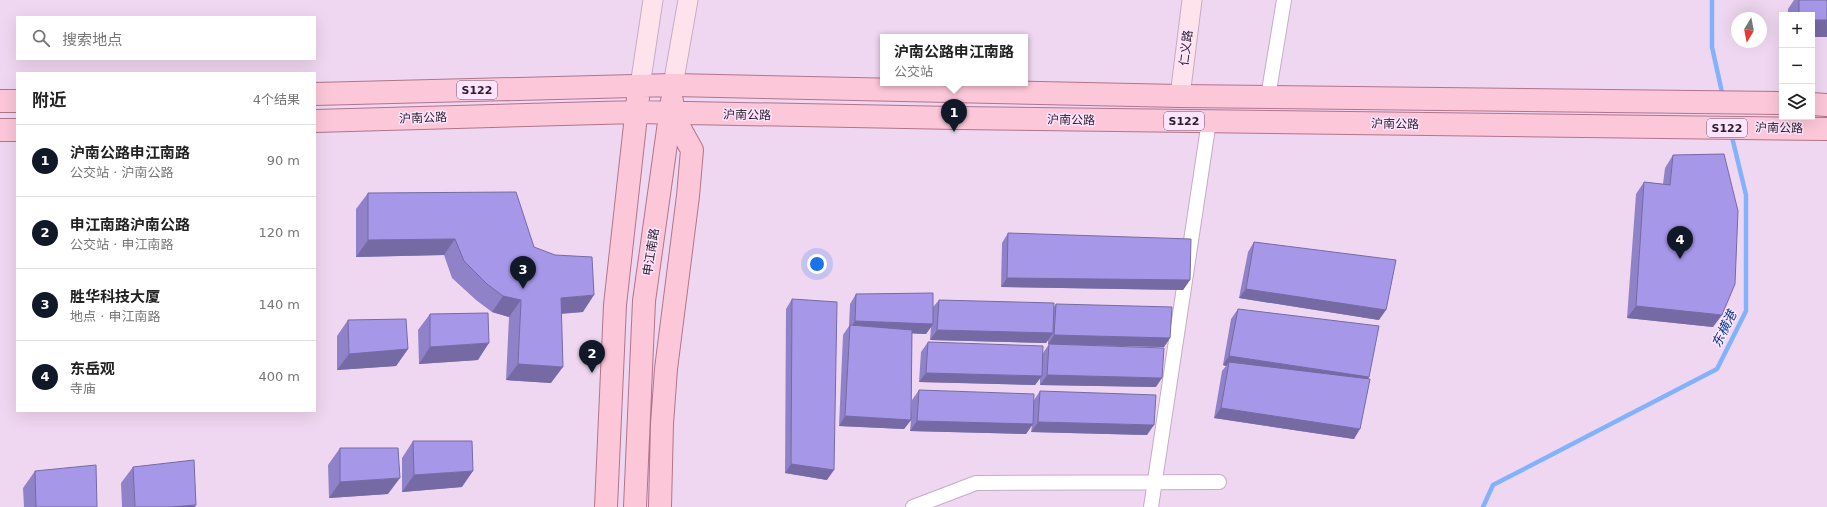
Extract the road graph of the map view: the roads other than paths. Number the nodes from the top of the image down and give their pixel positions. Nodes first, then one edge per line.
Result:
1 (653, 0) edge
2 (688, 0) edge
3 (1192, 0) edge
4 (1284, 0) edge
5 (673, 85) junction
6 (640, 86) junction
7 (316, 94) edge
8 (1180, 96) junction
9 (1268, 97) junction
10 (0, 101) edge
11 (16, 101) edge
12 (1779, 103) edge
13 (1815, 104) edge
14 (1827, 105) edge
15 (636, 112) junction
16 (672, 114) junction
17 (316, 121) edge
18 (1209, 121) junction
19 (1827, 129) edge
20 (0, 130) edge
21 (16, 130) edge
22 (666, 369) junction
23 (607, 479) junction
24 (1219, 482) dead end
25 (1155, 483) junction
26 (635, 501) edge
27 (594, 507) edge
28 (606, 507) edge
29 (660, 507) edge
30 (913, 507) edge
31 (1151, 507) edge

1 - 6 main road
2 - 5 main road, 申江南路
3 - 8 main road, 仁义路
4 - 9 street
5 - 6 main road, S122
5 - 8 main road, S122
5 - 16 main road, 申江南路
6 - 7 main road, S122
6 - 15 main road
8 - 9 main road, S122
9 - 12 main road, S122
10 - 11 main road
13 - 14 main road
15 - 16 main road, 沪南公路 / S122
15 - 17 main road, 沪南公路 / S122
15 - 23 main road
16 - 18 main road, 沪南公路 / S122
16 - 22 main road
16 - 26 main road, 申江南路
18 - 19 main road, 沪南公路 / S122
18 - 25 street
20 - 21 main road
22 - 26 main road
22 - 29 main road
23 - 27 main road
23 - 28 main road
24 - 25 street
25 - 30 street
25 - 31 street

